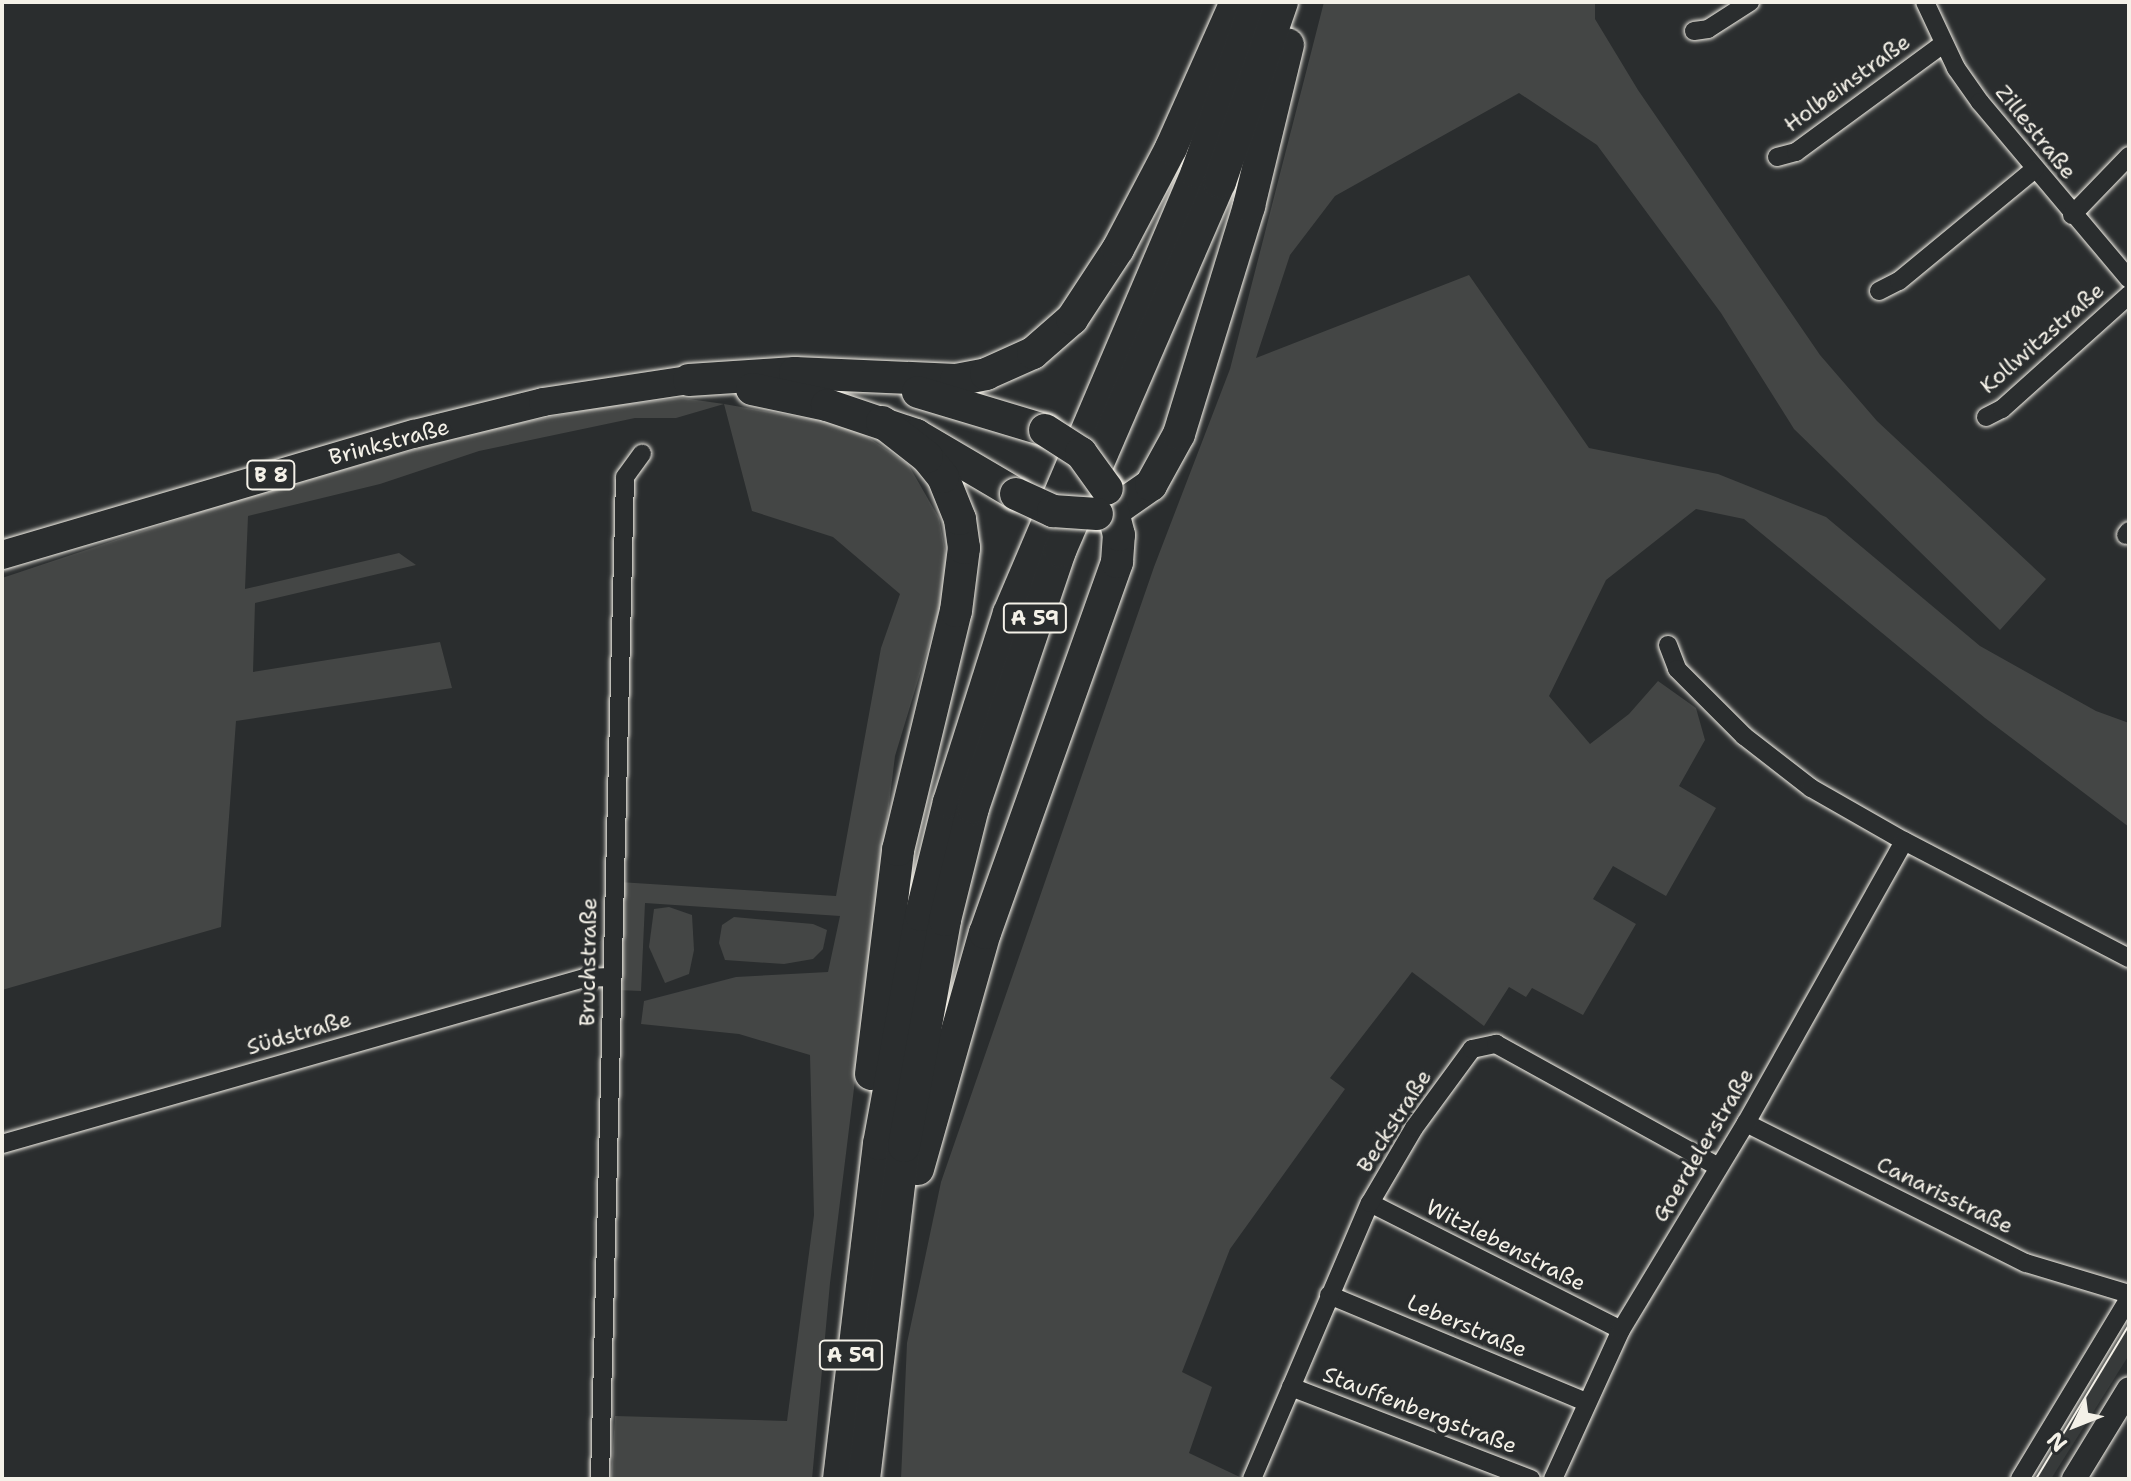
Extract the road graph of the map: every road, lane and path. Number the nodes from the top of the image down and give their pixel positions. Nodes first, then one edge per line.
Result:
1 (1236, 2) edge
2 (1257, 2) edge
3 (1282, 2) edge
4 (1298, 2) edge
5 (1750, 2) edge
6 (1925, 2) edge
7 (1694, 31) dead end
8 (1943, 44) junction
9 (2129, 156) edge
10 (1777, 157) dead end
11 (2035, 169) junction
12 (2072, 215) junction
13 (2129, 279) edge
14 (1879, 291) dead end
15 (2129, 295) edge
16 (689, 380) junction
17 (872, 380) junction
18 (1986, 417) dead end
19 (882, 422) junction
20 (642, 454) dead end
21 (1107, 504) junction
22 (2, 555) edge
23 (1668, 645) dead end
24 (1904, 841) junction
25 (2129, 958) edge
26 (611, 977) junction
27 (1746, 1123) junction
28 (2, 1144) edge
29 (1717, 1166) junction
30 (1370, 1203) junction
31 (866, 1232) junction
32 (888, 1264) junction
33 (1329, 1295) junction
34 (2129, 1296) edge
35 (1621, 1330) junction
36 (1291, 1387) junction
37 (2129, 1389) edge
38 (1586, 1402) junction
39 (600, 1479) edge
40 (839, 1479) edge
41 (864, 1479) edge
42 (1252, 1479) edge
43 (1531, 1479) edge
44 (1553, 1479) edge
45 (2020, 1479) edge
46 (2074, 1479) edge

1 - 17 highway
2 - 31 highway, A 59
3 - 32 highway, A 59
4 - 21 highway
5 - 7 street
6 - 8 street, Zillestraße
8 - 10 street, Holbeinstraße
8 - 11 street, Zillestraße
9 - 12 street
11 - 12 street, Zillestraße
11 - 14 street
12 - 13 street, Zillestraße
15 - 18 street, Kollwitzstraße
16 - 17 highway
16 - 19 highway
16 - 22 main road, Brinkstraße / B 8
17 - 21 highway, bridge
19 - 21 highway, bridge
19 - 31 highway
20 - 26 street, Bruchstraße
21 - 32 highway
23 - 24 street
24 - 25 street
24 - 27 street, Goerdelerstraße
26 - 28 street, Südstraße
26 - 39 street, Bruchstraße
27 - 29 street, Goerdelerstraße
27 - 34 street, Canarisstraße
29 - 30 street, Beckstraße
29 - 35 street, Goerdelerstraße
30 - 33 street, Beckstraße
30 - 35 street, Witzlebenstraße
31 - 40 highway, A 59
32 - 41 highway, A 59
33 - 36 street, Beckstraße
33 - 38 street, Leberstraße
34 - 45 street
35 - 38 street, Goerdelerstraße
36 - 42 street, Beckstraße
36 - 43 street, Stauffenbergstraße
37 - 46 main road
38 - 44 street, Goerdelerstraße

